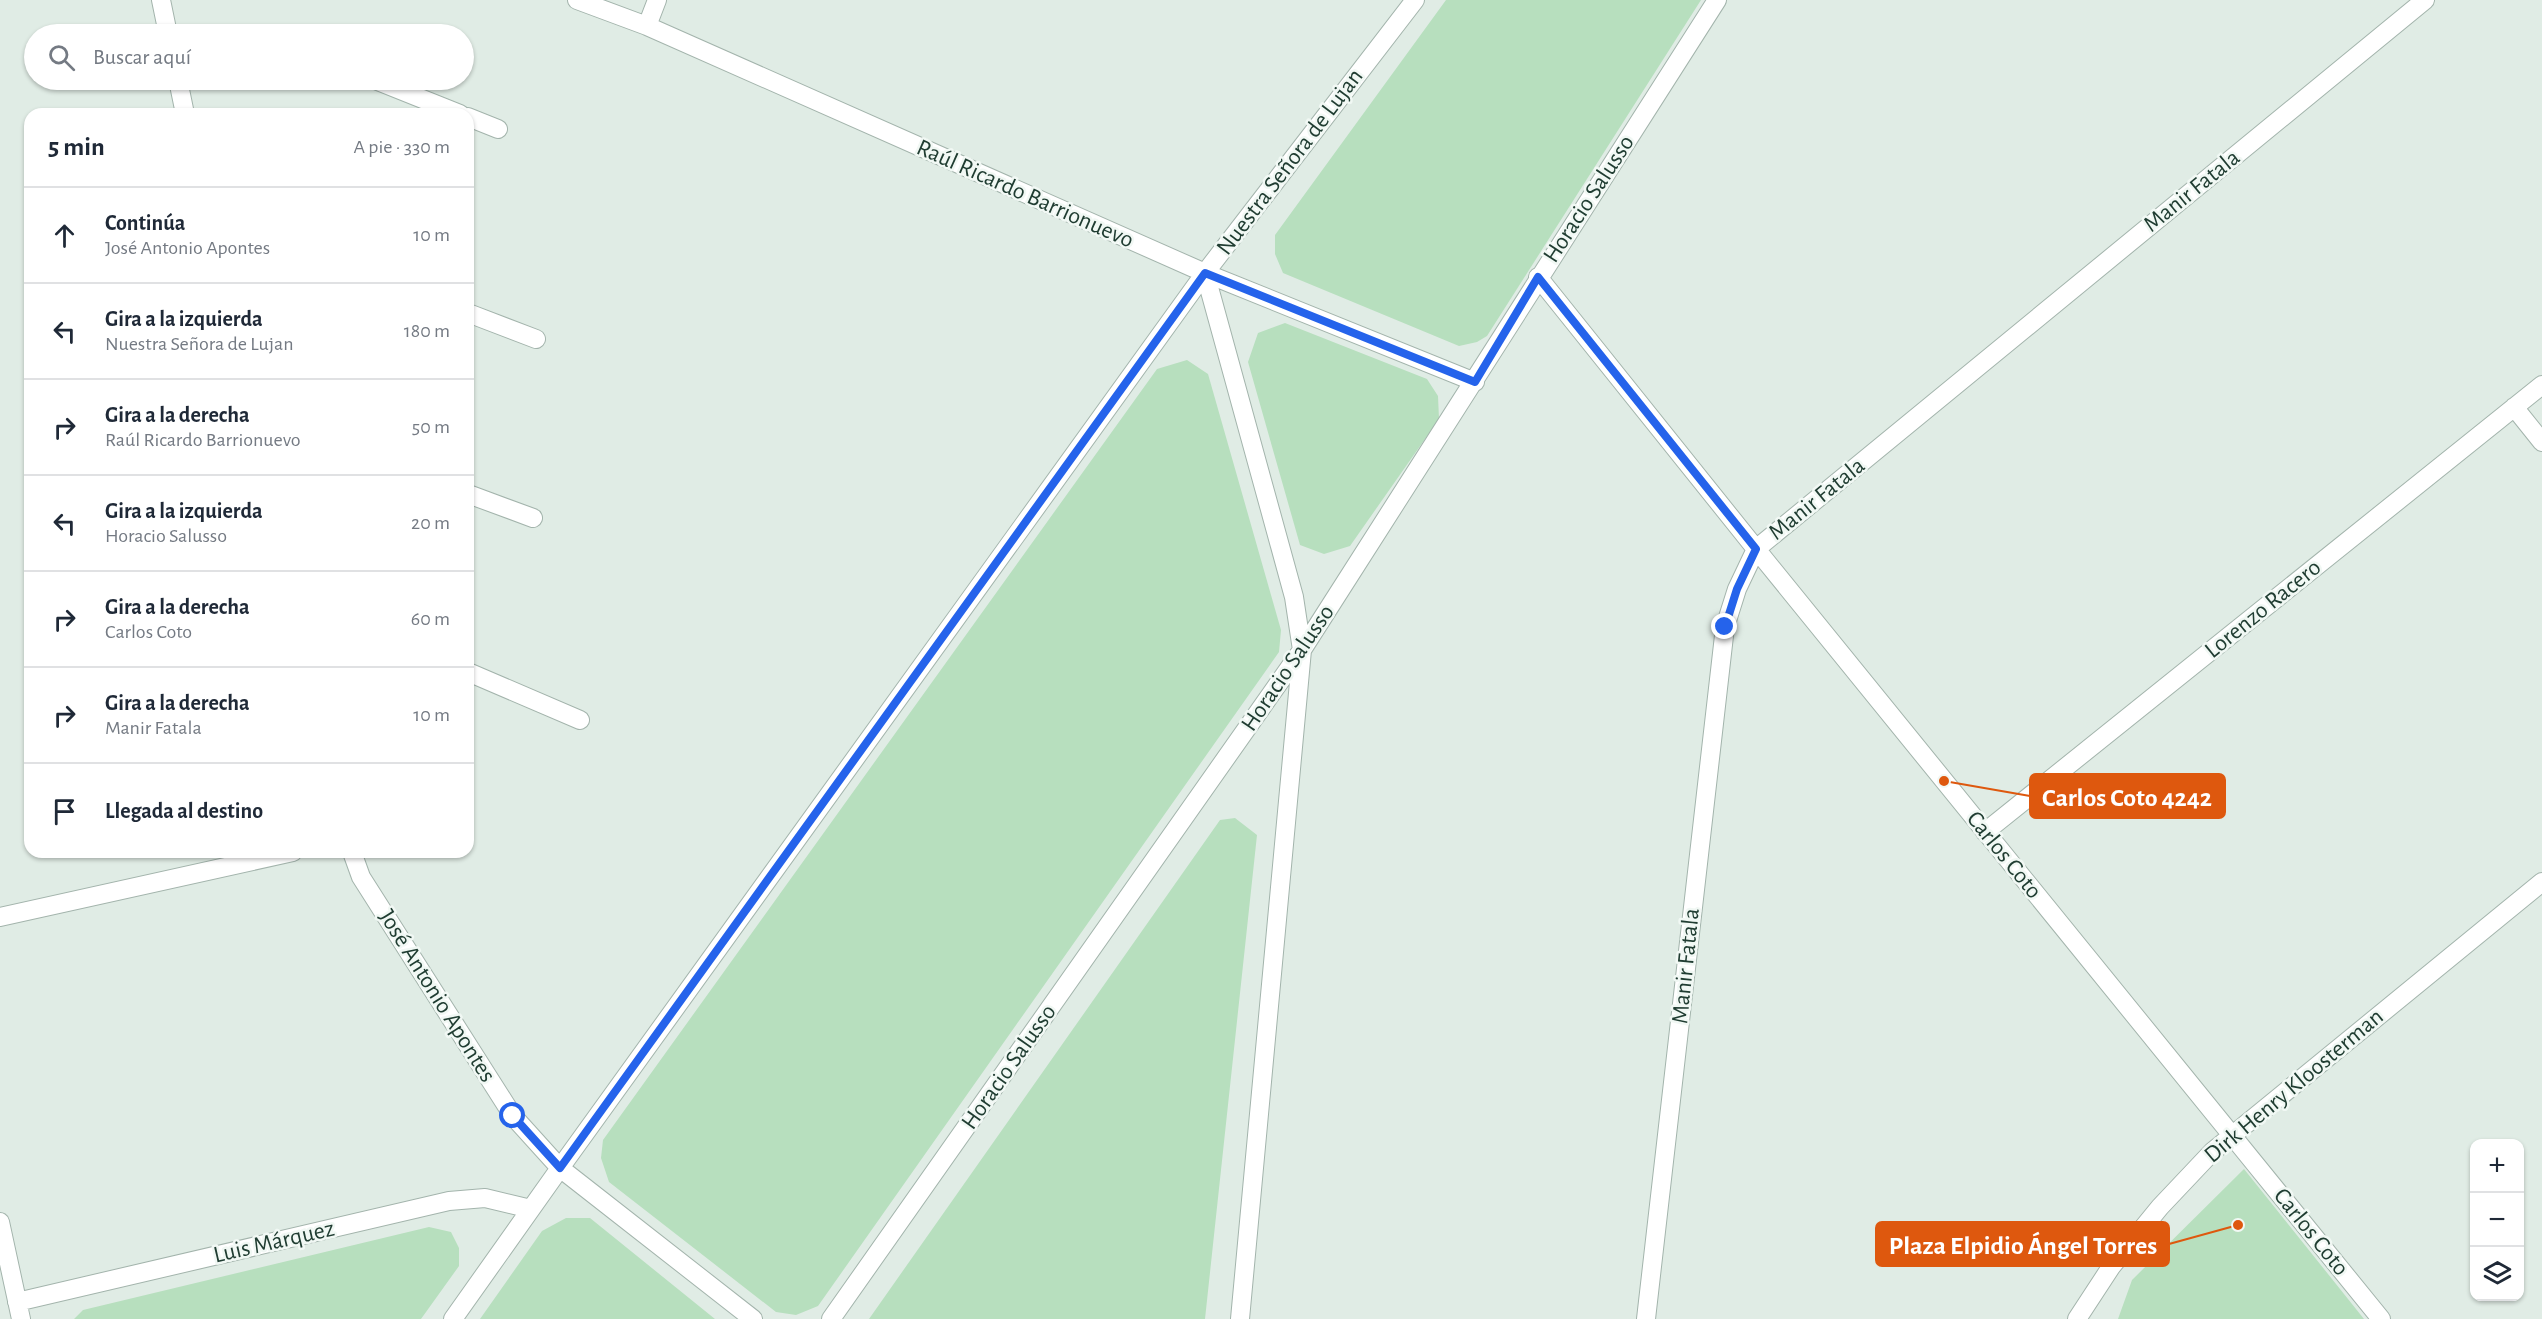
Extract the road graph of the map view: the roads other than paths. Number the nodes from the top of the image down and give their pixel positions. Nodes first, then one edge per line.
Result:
1 (161, 0) edge
2 (577, 0) edge
3 (657, 0) edge
4 (1415, 0) edge
5 (1718, 0) edge
6 (2425, 0) edge
7 (166, 24) edge
8 (647, 26) junction
9 (180, 90) edge
10 (400, 90) edge
11 (184, 108) edge
12 (445, 108) edge
13 (474, 119) edge
14 (498, 129) dead end
15 (1205, 273) junction
16 (1538, 277) junction
17 (474, 315) edge
18 (536, 339) dead end
19 (1475, 382) junction
20 (2542, 385) edge
21 (2514, 407) junction
22 (2542, 442) edge
23 (474, 496) edge
24 (532, 518) dead end
25 (1756, 549) junction
26 (1302, 650) junction
27 (474, 675) edge
28 (580, 720) dead end
29 (1985, 832) junction
30 (266, 858) edge
31 (354, 858) edge
32 (2542, 882) edge
33 (0, 917) edge
34 (2231, 1134) junction
35 (560, 1168) junction
36 (531, 1209) junction
37 (0, 1222) edge
38 (19, 1311) edge
39 (453, 1319) edge
40 (753, 1319) edge
41 (831, 1319) edge
42 (1240, 1319) edge
43 (1646, 1319) edge
44 (2077, 1319) edge
45 (2381, 1319) edge

1 - 7 street
2 - 8 street, Raúl Ricardo Barrionuevo
3 - 8 street
4 - 15 street, Nuestra Señora de Lujan
5 - 16 street, Horacio Salusso
6 - 25 street, Manir Fatala
8 - 15 street, Raúl Ricardo Barrionuevo
9 - 11 street
10 - 12 street
13 - 14 street
15 - 19 street, Raúl Ricardo Barrionuevo
15 - 26 street
15 - 35 street, Nuestra Señora de Lujan
16 - 19 street, Horacio Salusso
16 - 25 street, Carlos Coto
17 - 18 street
19 - 26 street, Horacio Salusso
20 - 21 street, Lorenzo Racero
21 - 22 street
21 - 29 street, Lorenzo Racero
23 - 24 street
25 - 29 street, Carlos Coto
25 - 43 street, Manir Fatala
26 - 41 street, Horacio Salusso
26 - 42 street
27 - 28 street
29 - 34 street, Carlos Coto
30 - 33 street
31 - 35 street, José Antonio Apontes
32 - 34 street, Dirk Henry Kloosterman
34 - 44 street, Dirk Henry Kloosterman
34 - 45 street, Carlos Coto
35 - 36 street, Nuestra Señora de Lujan
35 - 40 street, José Antonio Apontes
36 - 38 street, Luis Márquez
36 - 39 street, Nuestra Señora de Lujan
37 - 38 street

